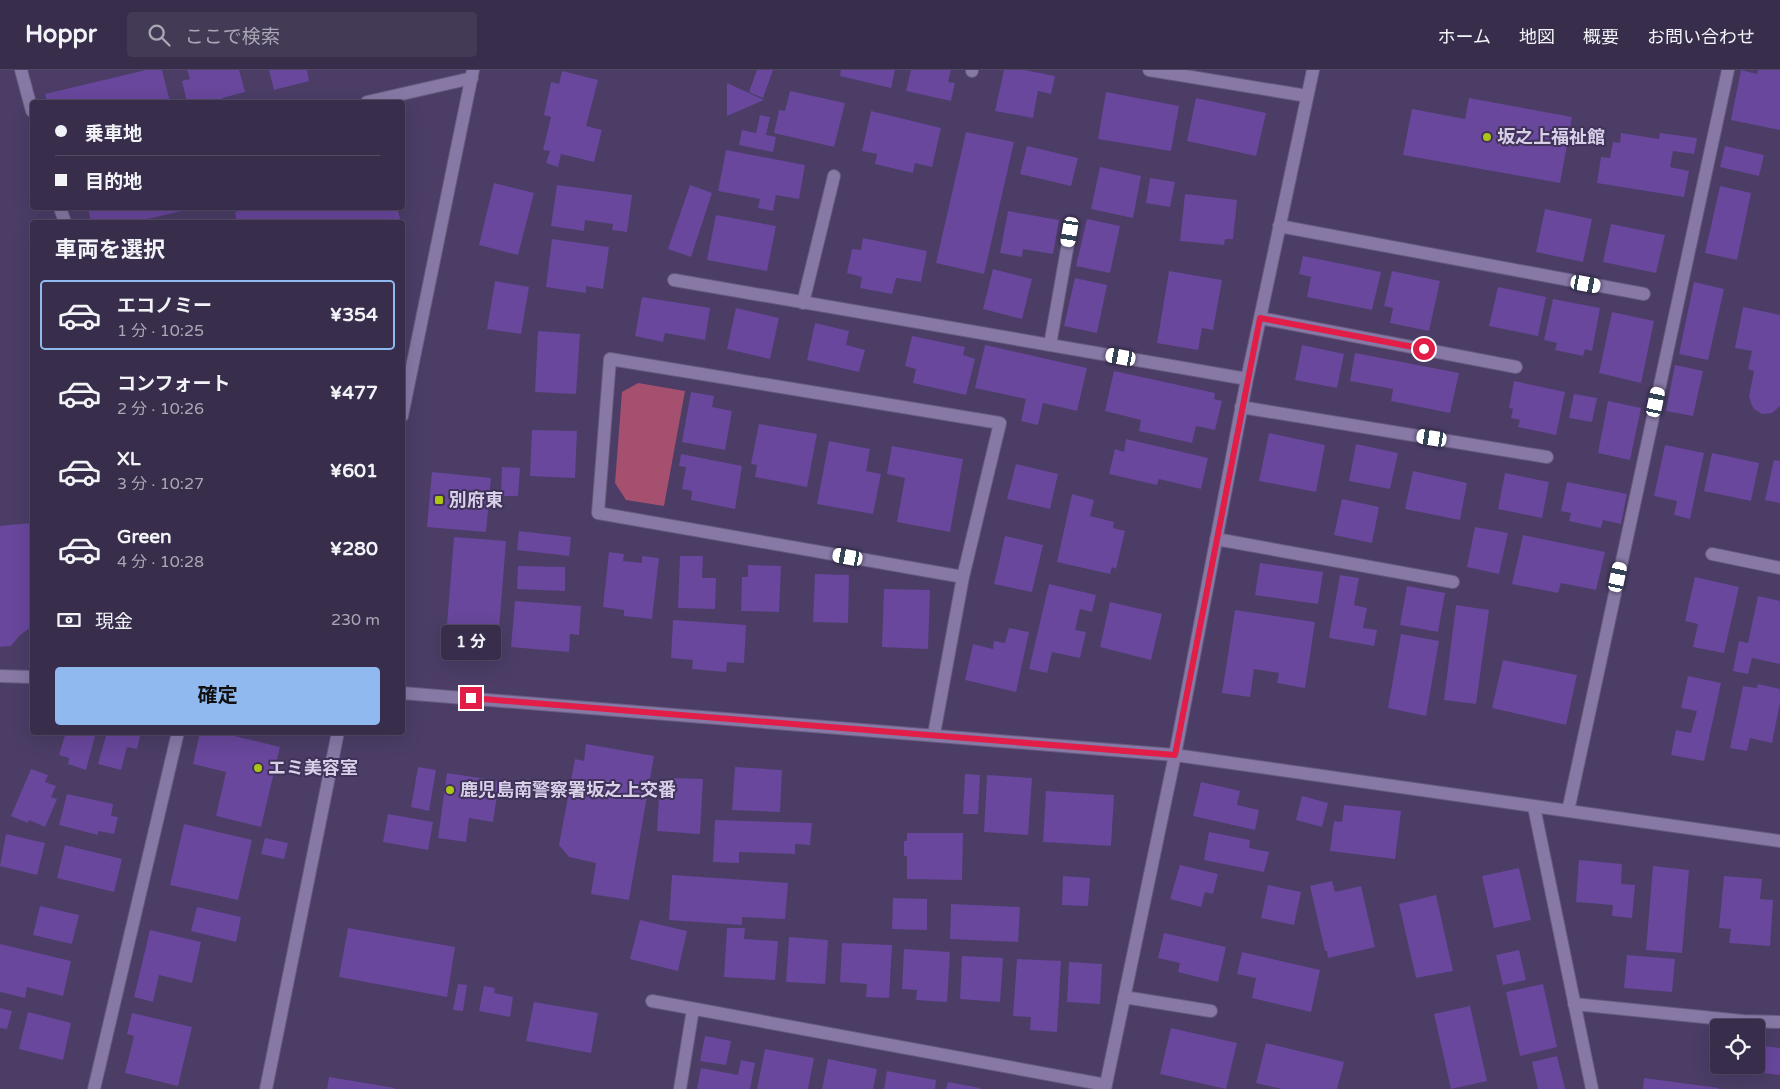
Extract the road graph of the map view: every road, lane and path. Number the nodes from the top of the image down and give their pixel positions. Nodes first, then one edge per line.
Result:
1 (21, 70) edge
2 (1149, 70) edge
3 (1313, 70) edge
4 (1728, 70) edge
5 (472, 74) edge
6 (1307, 96) junction
7 (374, 100) edge
8 (30, 104) edge
9 (834, 176) dead end
10 (1279, 226) junction
11 (1070, 232) dead end
12 (674, 280) dead end
13 (1644, 294) dead end
14 (803, 303) junction
15 (1260, 318) junction
16 (1050, 345) junction
17 (1516, 367) dead end
18 (1247, 379) junction
19 (405, 401) edge
20 (1241, 407) junction
21 (1547, 457) dead end
22 (1216, 539) junction
23 (1712, 554) dead end
24 (1780, 568) edge
25 (963, 577) junction
26 (1453, 582) dead end
27 (0, 676) edge
28 (30, 677) edge
29 (405, 693) edge
30 (934, 734) junction
31 (177, 735) edge
32 (337, 735) edge
33 (1175, 755) junction
34 (1534, 807) junction
35 (1568, 811) junction
36 (1780, 841) edge
37 (1124, 996) junction
38 (652, 1001) dead end
39 (1574, 1004) junction
40 (693, 1009) junction
41 (1211, 1012) dead end
42 (1780, 1022) edge
43 (1105, 1087) edge
44 (94, 1089) edge
45 (266, 1089) edge
46 (680, 1089) edge
47 (1592, 1089) edge

1 - 8 street
2 - 6 street
3 - 6 street
4 - 35 street
5 - 7 street
5 - 19 street
6 - 10 street
9 - 14 street
10 - 13 street
10 - 15 street
11 - 16 street
12 - 14 street
14 - 16 street
15 - 17 street
15 - 18 street
16 - 18 street
18 - 20 street
20 - 21 street
20 - 22 street
22 - 26 street
22 - 33 street
23 - 24 street
25 - 25 street
25 - 30 street
27 - 28 street
29 - 30 street
30 - 33 street
31 - 44 street
32 - 45 street
33 - 34 street
33 - 37 street
34 - 35 street
34 - 39 street
35 - 36 street
37 - 41 street
37 - 43 street
38 - 40 street
39 - 42 street
39 - 47 street
40 - 43 street
40 - 46 street

